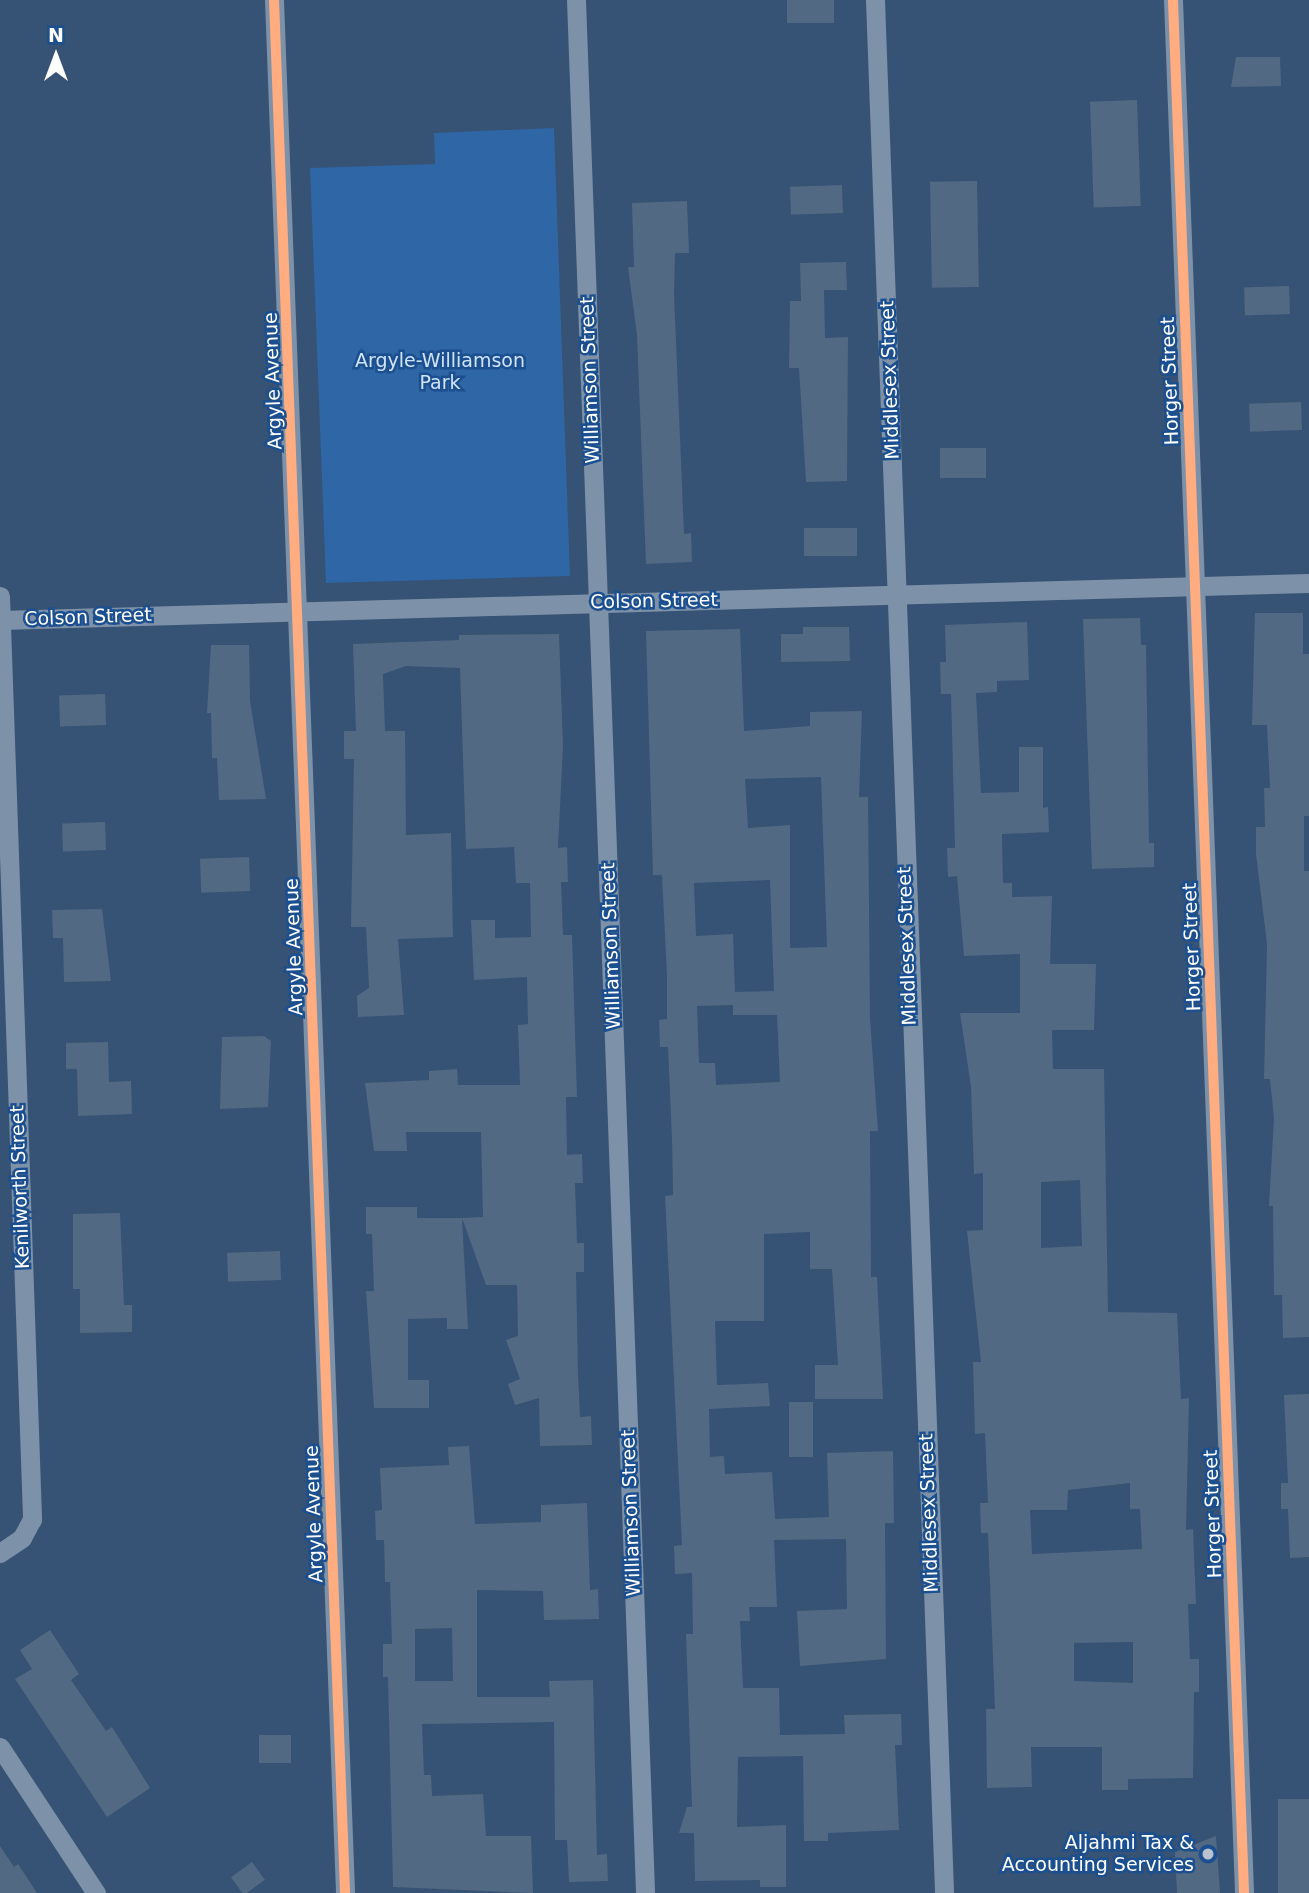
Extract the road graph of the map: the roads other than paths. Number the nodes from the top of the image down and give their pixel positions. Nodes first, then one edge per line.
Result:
1 (274, 0) edge
2 (576, 0) edge
3 (875, 0) edge
4 (1173, 0) edge
5 (1309, 583) edge
6 (1195, 586) junction
7 (894, 595) junction
8 (0, 596) edge
9 (598, 603) junction
10 (301, 611) junction
11 (0, 620) edge
12 (0, 1553) edge
13 (0, 1747) edge
14 (96, 1893) edge
15 (345, 1893) edge
16 (645, 1893) edge
17 (944, 1893) edge
18 (1244, 1893) edge

1 - 10 street, Argyle Avenue
2 - 9 street, Williamson Street
3 - 7 street, Middlesex Street
4 - 6 street, Horger Street
5 - 6 street, Colson Street
6 - 7 street, Colson Street
6 - 18 street, Horger Street
7 - 9 street, Colson Street
7 - 17 street, Middlesex Street
8 - 11 street, Kenilworth Street
9 - 10 street, Colson Street
9 - 16 street, Williamson Street
10 - 11 street, Colson Street
10 - 15 street, Argyle Avenue
11 - 12 street, Kenilworth Street
13 - 14 street

